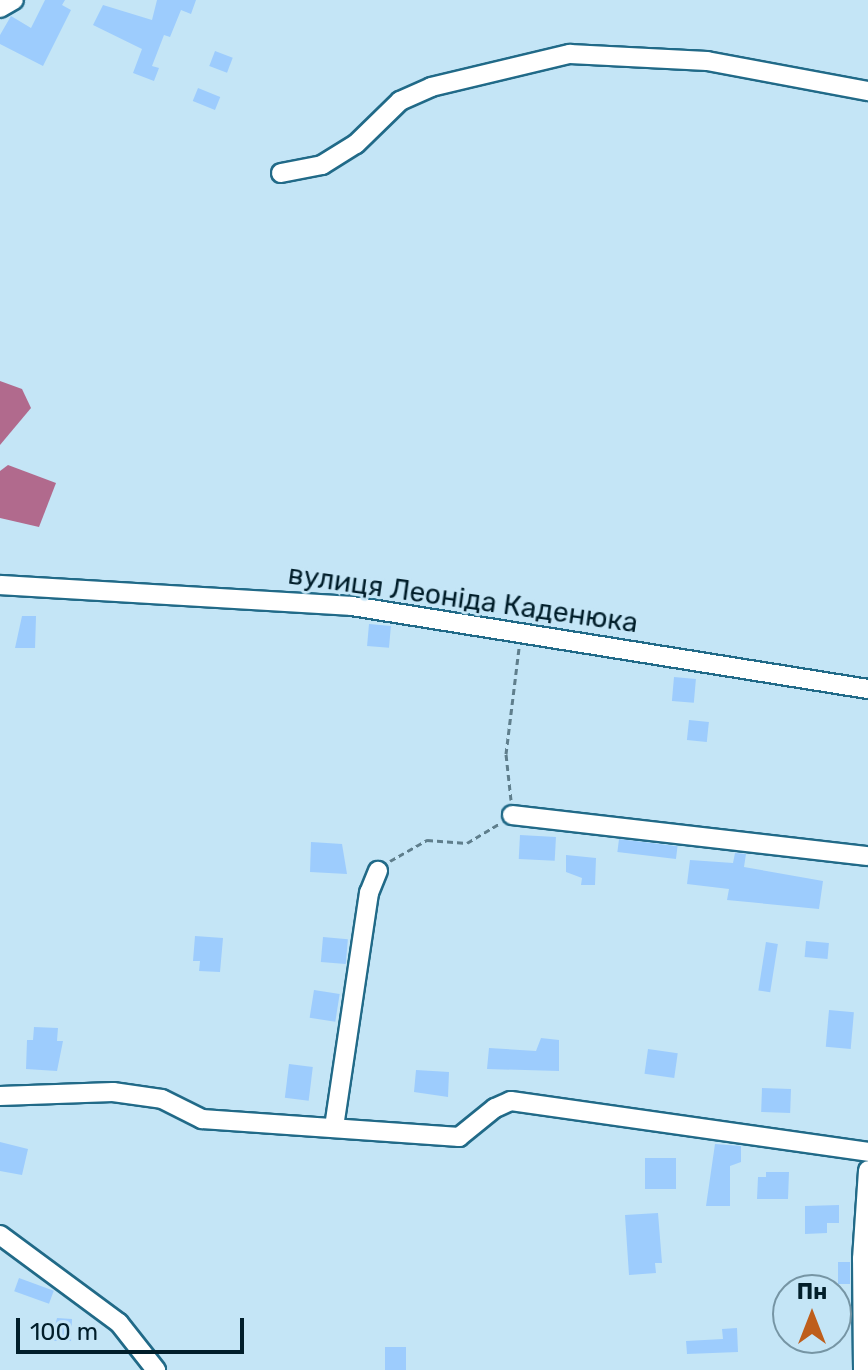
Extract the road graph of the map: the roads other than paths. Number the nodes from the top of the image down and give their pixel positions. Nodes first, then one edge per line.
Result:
1 (14, 0) edge
2 (0, 8) edge
3 (868, 91) edge
4 (281, 173) dead end
5 (0, 585) edge
6 (868, 689) edge
7 (512, 815) road end
8 (868, 856) edge
9 (378, 871) road end
10 (0, 1096) edge
11 (334, 1127) junction
12 (868, 1152) edge
13 (868, 1170) edge
14 (0, 1235) edge
15 (156, 1370) edge
16 (863, 1370) edge

1 - 2 street
3 - 4 street
5 - 6 street, вулиця Леоніда Каденюка
7 - 8 street
9 - 11 street
10 - 11 street
11 - 12 street
13 - 16 street
14 - 15 street

